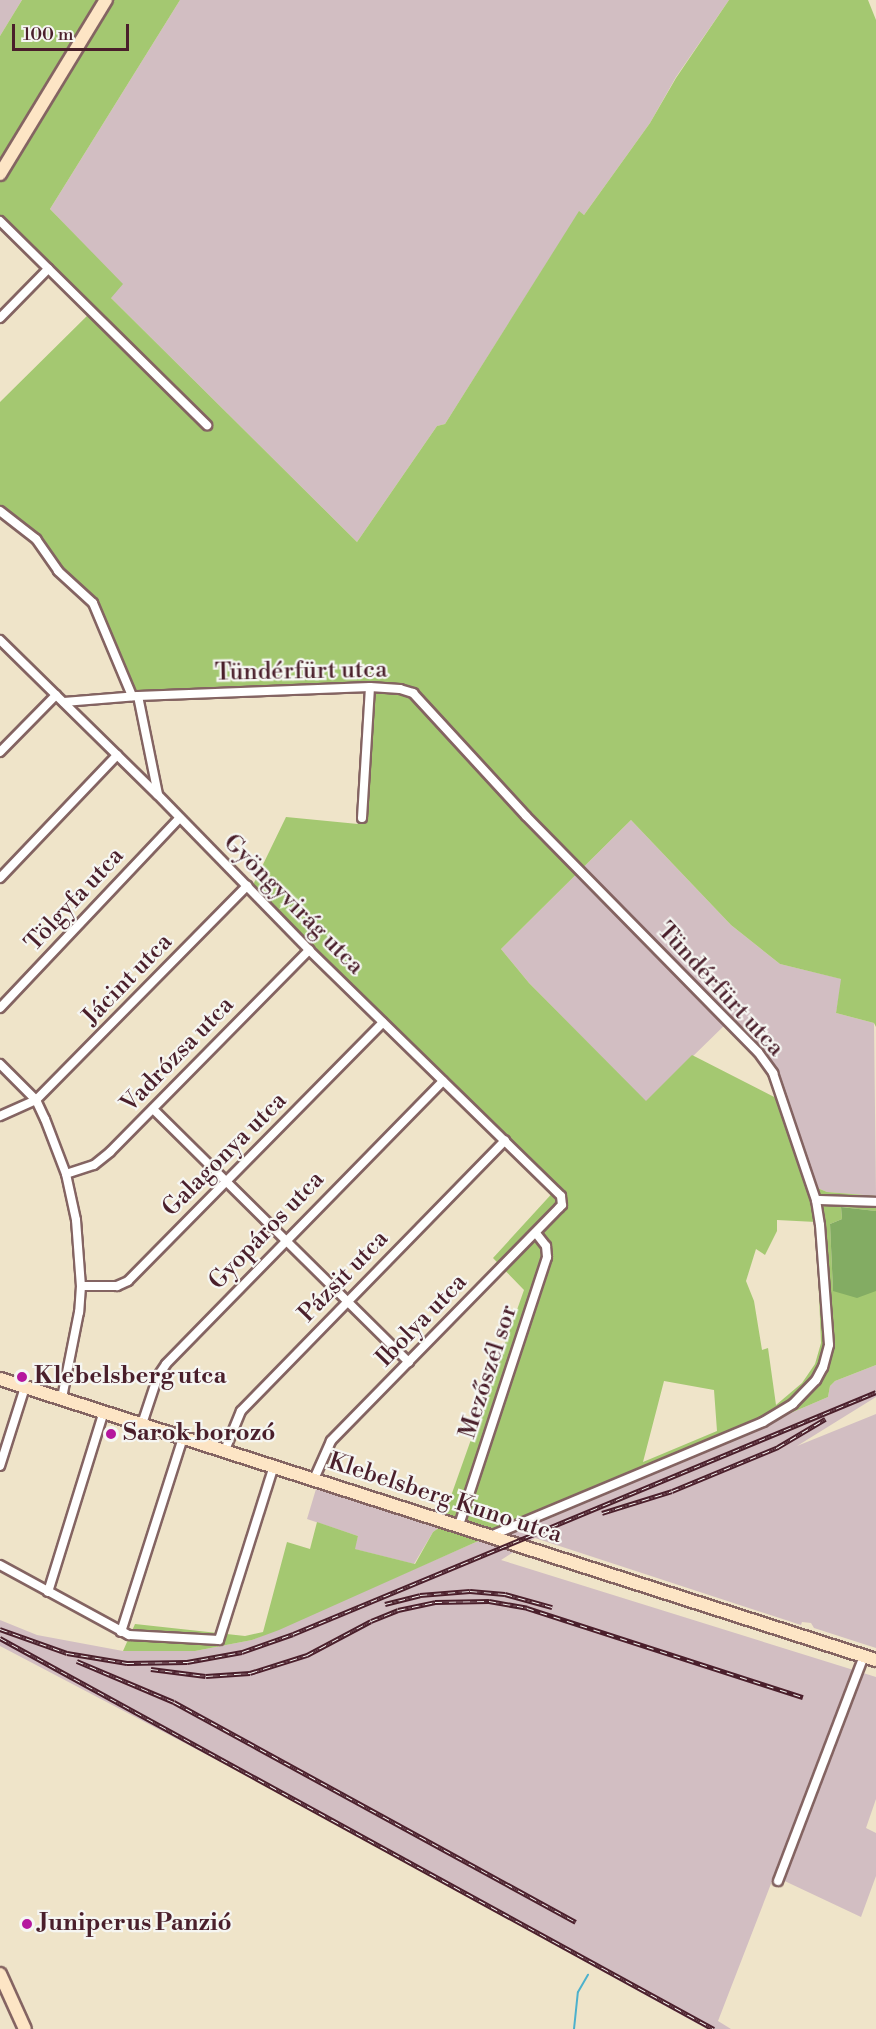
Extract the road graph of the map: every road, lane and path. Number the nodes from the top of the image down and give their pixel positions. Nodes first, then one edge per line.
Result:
1 (106, 0) edge
2 (0, 174) edge
3 (0, 221) edge
4 (48, 269) junction
5 (0, 318) edge
6 (207, 425) dead end
7 (0, 511) edge
8 (0, 640) edge
9 (370, 687) junction
10 (56, 695) junction
11 (135, 696) junction
12 (64, 702) junction
13 (0, 752) edge
14 (117, 755) junction
15 (158, 795) junction
16 (362, 818) dead end
17 (179, 819) junction
18 (0, 878) edge
19 (247, 886) junction
20 (309, 950) junction
21 (0, 1008) edge
22 (383, 1022) junction
23 (0, 1064) edge
24 (443, 1081) junction
25 (36, 1100) junction
26 (153, 1109) junction
27 (0, 1116) edge
28 (505, 1140) junction
29 (66, 1174) junction
30 (226, 1182) junction
31 (561, 1196) joint
32 (816, 1200) junction
33 (876, 1202) edge
34 (536, 1233) junction
35 (285, 1240) junction
36 (81, 1286) junction
37 (347, 1302) junction
38 (409, 1362) junction
39 (0, 1379) edge
40 (25, 1387) junction
41 (62, 1398) junction
42 (104, 1411) junction
43 (142, 1424) junction
44 (183, 1438) junction
45 (225, 1450) junction
46 (0, 1466) edge
47 (274, 1466) junction
48 (314, 1479) junction
49 (459, 1525) junction
50 (490, 1536) junction
51 (0, 1565) edge
52 (48, 1592) junction
53 (121, 1632) junction
54 (870, 1658) edge
55 (778, 1881) dead end
56 (0, 1974) edge
57 (25, 2029) edge

1 - 2 street
3 - 4 street
4 - 5 street
4 - 6 street
7 - 11 street
8 - 10 street, Gyöngyvirág utca
9 - 11 street, Tündérfürt utca
9 - 16 street
9 - 32 street, Tündérfürt utca
10 - 12 street, Gyöngyvirág utca
10 - 13 street
11 - 12 street, Tündérfürt utca
11 - 15 street
12 - 14 street, Gyöngyvirág utca
14 - 15 street, Gyöngyvirág utca
14 - 18 street
15 - 17 street, Gyöngyvirág utca
17 - 19 street, Gyöngyvirág utca
17 - 21 street, Tölgyfa utca
19 - 20 street, Gyöngyvirág utca
19 - 25 street, Jácint utca
20 - 22 street, Gyöngyvirág utca
20 - 26 street, Vadrózsa utca
22 - 24 street, Gyöngyvirág utca
22 - 30 street, Galagonya utca
23 - 25 street
24 - 28 street, Gyöngyvirág utca
24 - 35 street, Gyopáros utca
25 - 27 street
25 - 29 street
26 - 29 street, Vadrózsa utca
26 - 30 street
28 - 31 street, Gyöngyvirág utca
28 - 37 street, Pázsit utca
29 - 36 street
30 - 35 street
30 - 36 street, Galagonya utca
31 - 34 street, Ibolya utca
32 - 33 street
32 - 50 street, Tündérfürt utca
34 - 38 street, Ibolya utca
34 - 49 street, Mezőszél sor
35 - 37 street
35 - 43 street, Gyopáros utca
36 - 41 street
37 - 38 street
37 - 45 street, Pázsit utca
38 - 48 street, Ibolya utca
39 - 40 street, Klebelsberg Kuno utca
40 - 41 street, Klebelsberg Kuno utca
40 - 46 street
41 - 42 street, Klebelsberg Kuno utca
42 - 43 street, Klebelsberg Kuno utca
42 - 52 street
43 - 44 street, Klebelsberg Kuno utca
44 - 45 street, Klebelsberg Kuno utca
44 - 53 street
45 - 47 street, Klebelsberg Kuno utca
47 - 48 street, Klebelsberg Kuno utca
47 - 53 street
48 - 49 street, Klebelsberg Kuno utca
49 - 50 street, Klebelsberg Kuno utca
50 - 54 street, Klebelsberg Kuno utca
51 - 52 street
52 - 53 street
54 - 55 street
56 - 57 street

